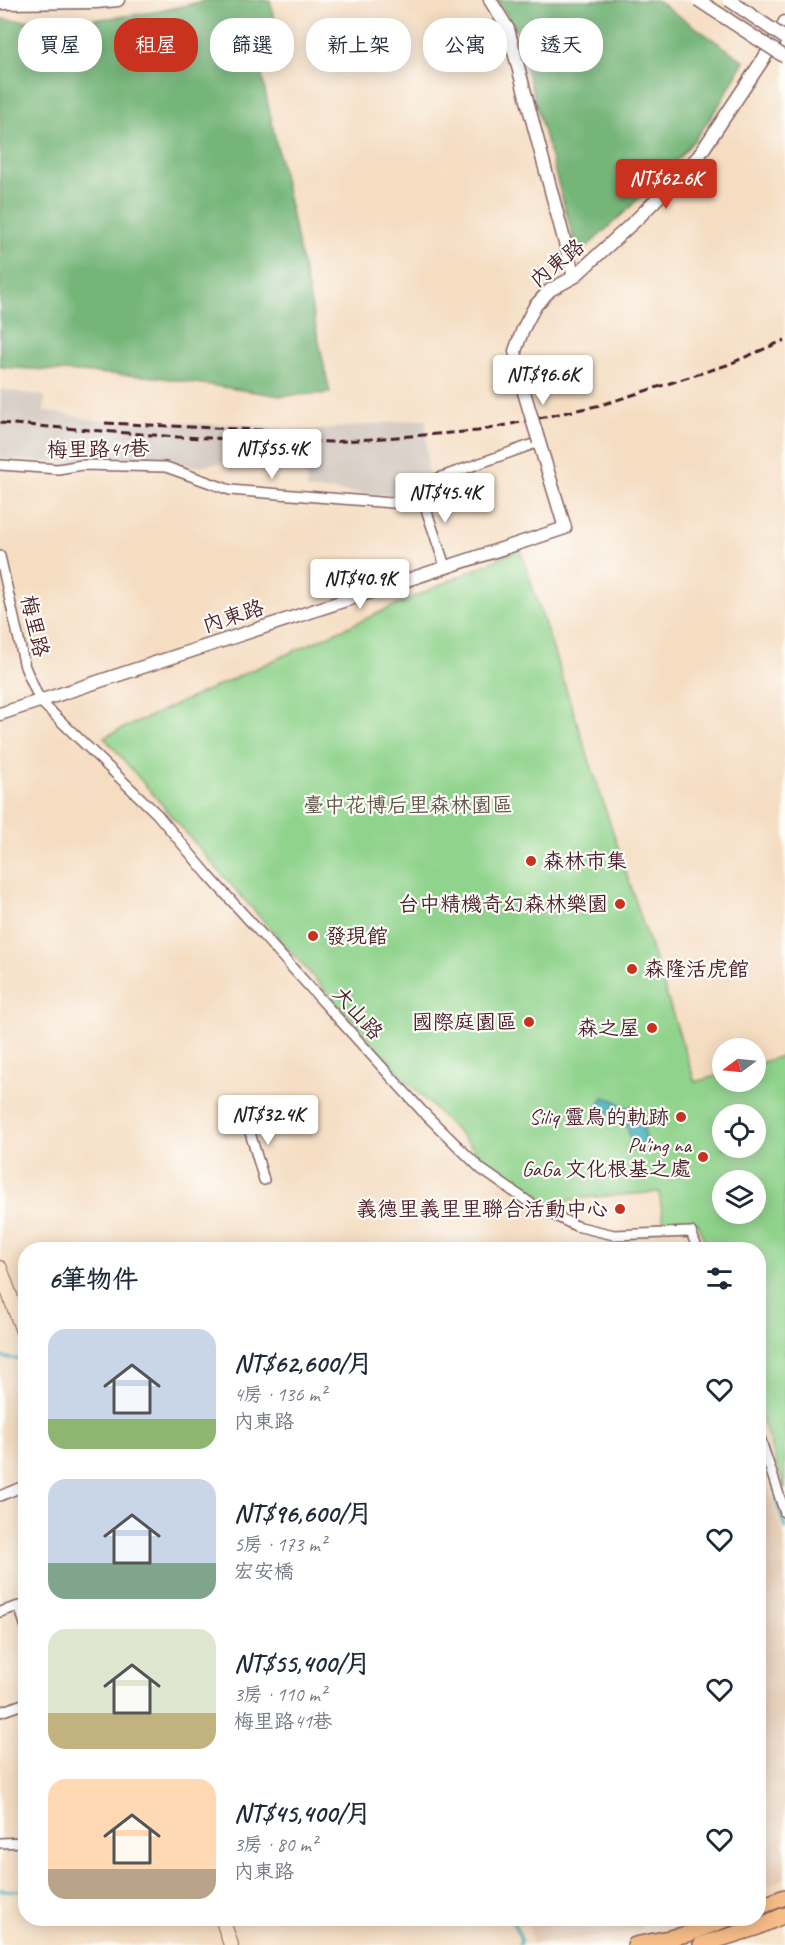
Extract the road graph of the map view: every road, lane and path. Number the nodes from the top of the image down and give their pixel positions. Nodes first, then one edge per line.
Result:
1 (118, 0) edge
2 (490, 0) edge
3 (698, 0) edge
4 (729, 0) edge
5 (0, 3) edge
6 (785, 22) edge
7 (785, 38) edge
8 (785, 57) edge
9 (574, 277) junction
10 (539, 442) junction
11 (0, 465) edge
12 (420, 491) junction
13 (0, 556) edge
14 (445, 566) junction
15 (40, 701) junction
16 (0, 714) edge
17 (246, 1119) dead end
18 (264, 1180) dead end
19 (695, 1242) edge
20 (0, 1268) edge
21 (18, 1318) edge
22 (766, 1456) edge
23 (18, 1488) edge
24 (0, 1496) edge
25 (785, 1513) edge
26 (18, 1606) edge
27 (0, 1612) edge
28 (18, 1706) edge
29 (0, 1712) edge
30 (18, 1842) edge
31 (0, 1843) edge
32 (785, 1897) edge
33 (766, 1904) edge
34 (785, 1915) edge
35 (766, 1923) edge
36 (225, 1926) edge
37 (714, 1926) edge
38 (760, 1926) edge
39 (689, 1939) edge
40 (231, 1945) edge
41 (635, 1945) edge
42 (701, 1945) edge

1 - 5 street
2 - 9 street
3 - 8 street, bridge
4 - 7 street, bridge
6 - 9 street, 內東路
9 - 10 street, 內東路, bridge
10 - 12 street, 梅里路41巷
10 - 14 street, 內東路
11 - 12 street, 梅里路41巷
12 - 14 street
13 - 15 street, 梅里路
14 - 15 street, 內東路
15 - 16 street, 內東路
15 - 19 street, 大山路
17 - 18 street
20 - 21 main road
22 - 25 street
23 - 24 street
26 - 27 street
28 - 29 street
30 - 31 street
32 - 33 main road
34 - 35 main road
36 - 40 main road
37 - 39 main road
38 - 42 main road
39 - 41 main road

